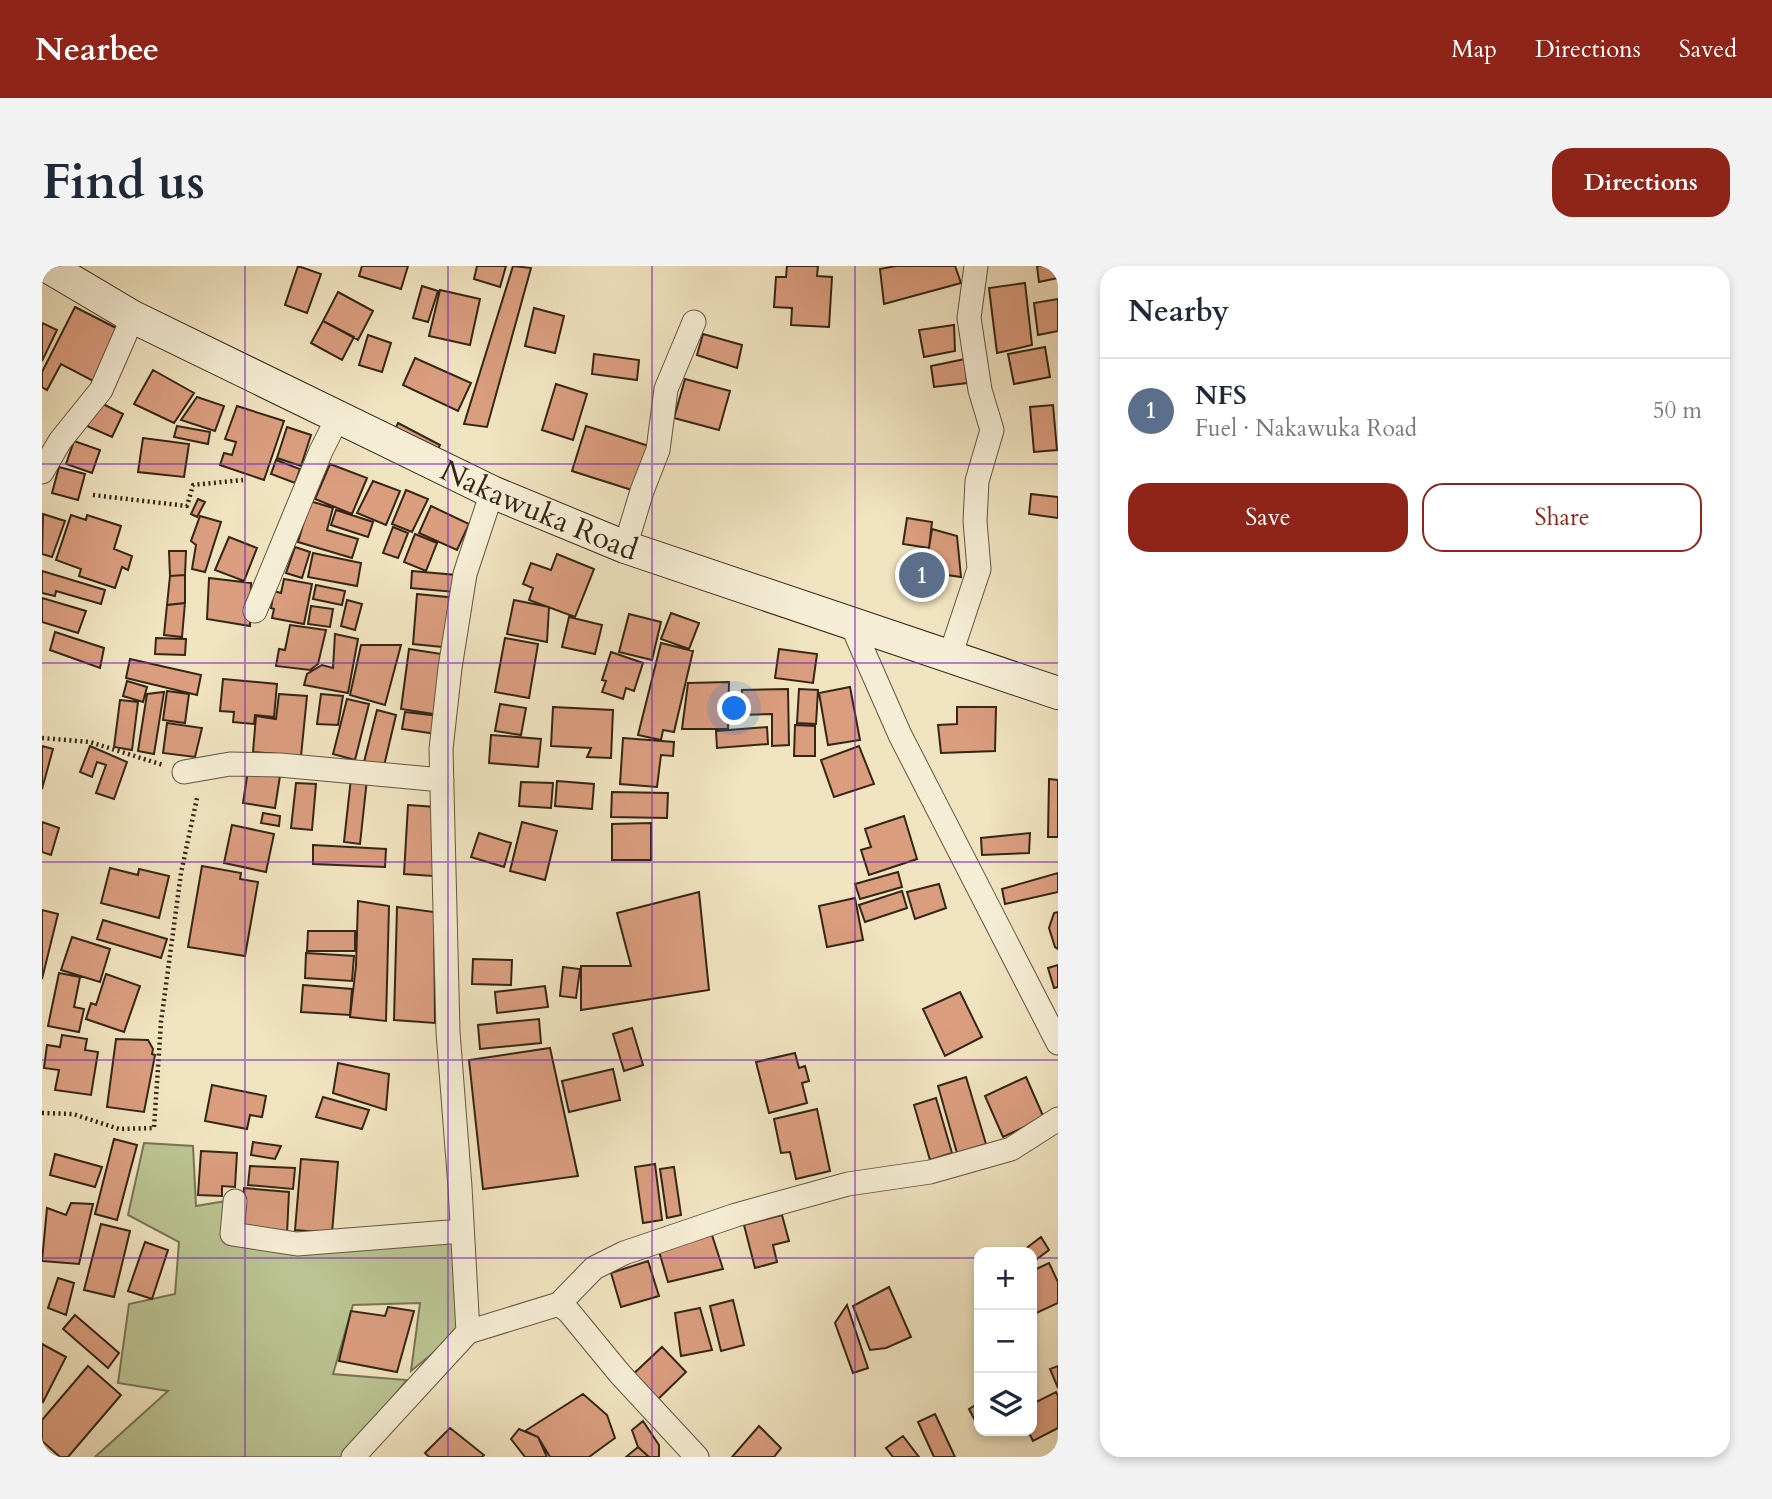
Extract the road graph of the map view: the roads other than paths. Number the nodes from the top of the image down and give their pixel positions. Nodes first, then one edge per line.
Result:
1 (47, 266) edge
2 (976, 266) edge
3 (134, 317) junction
4 (694, 323) dead end
5 (338, 417) junction
6 (42, 472) edge
7 (492, 492) junction
8 (625, 547) junction
9 (255, 611) dead end
10 (850, 621) junction
11 (950, 656) junction
12 (1058, 693) edge
13 (184, 772) road end
14 (442, 780) junction
15 (1058, 1043) edge
16 (1058, 1119) edge
17 (235, 1200) dead end
18 (463, 1231) junction
19 (559, 1304) junction
20 (468, 1332) junction
21 (353, 1457) edge
22 (697, 1457) edge

1 - 3 main road, Nakawuka Road
2 - 11 street
3 - 5 main road, Nakawuka Road
3 - 6 street
4 - 8 street
5 - 7 main road, Nakawuka Road
5 - 9 street
7 - 8 main road, Nakawuka Road
7 - 14 street
8 - 10 main road, Nakawuka Road
10 - 11 main road, Nakawuka Road
10 - 15 street
11 - 12 main road, Nakawuka Road
13 - 14 street
14 - 18 street
16 - 19 street
17 - 18 street
18 - 20 street
19 - 20 street
19 - 22 street
20 - 21 street

